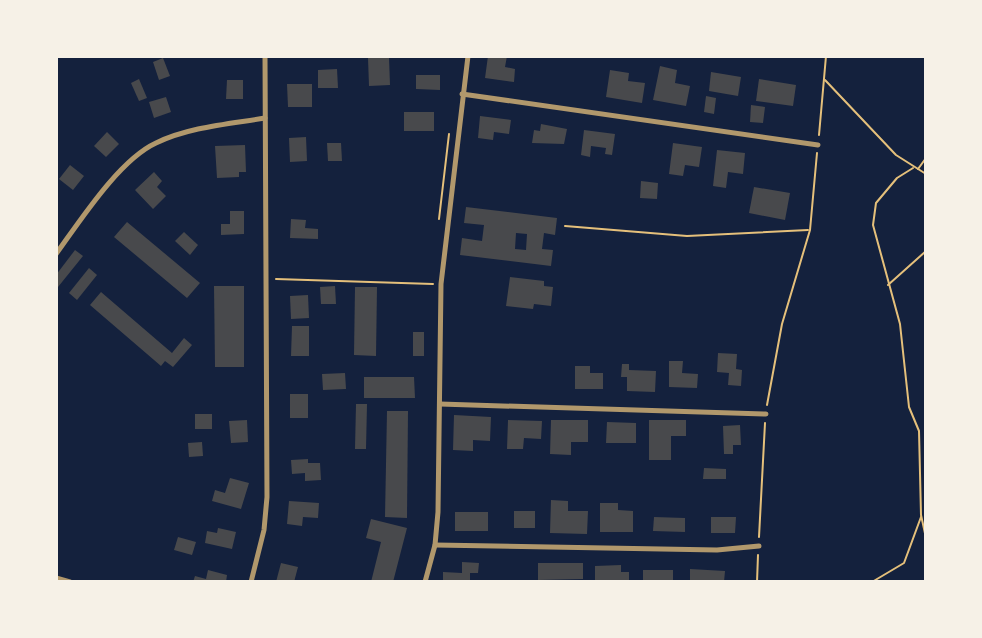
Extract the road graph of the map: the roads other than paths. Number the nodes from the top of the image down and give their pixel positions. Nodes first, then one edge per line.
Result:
1 (265, 56) edge
2 (468, 56) edge
3 (462, 94) junction
4 (265, 118) junction
5 (818, 145) road end
6 (56, 254) edge
7 (440, 404) junction
8 (766, 414) road end
9 (435, 545) junction
10 (759, 546) road end
11 (56, 578) edge
12 (70, 582) edge
13 (251, 582) edge
14 (425, 582) edge

1 - 4 street
2 - 3 street
3 - 5 street
3 - 7 street
4 - 6 street
4 - 13 street
7 - 8 street
7 - 9 street
9 - 10 street
9 - 14 street
11 - 12 street

